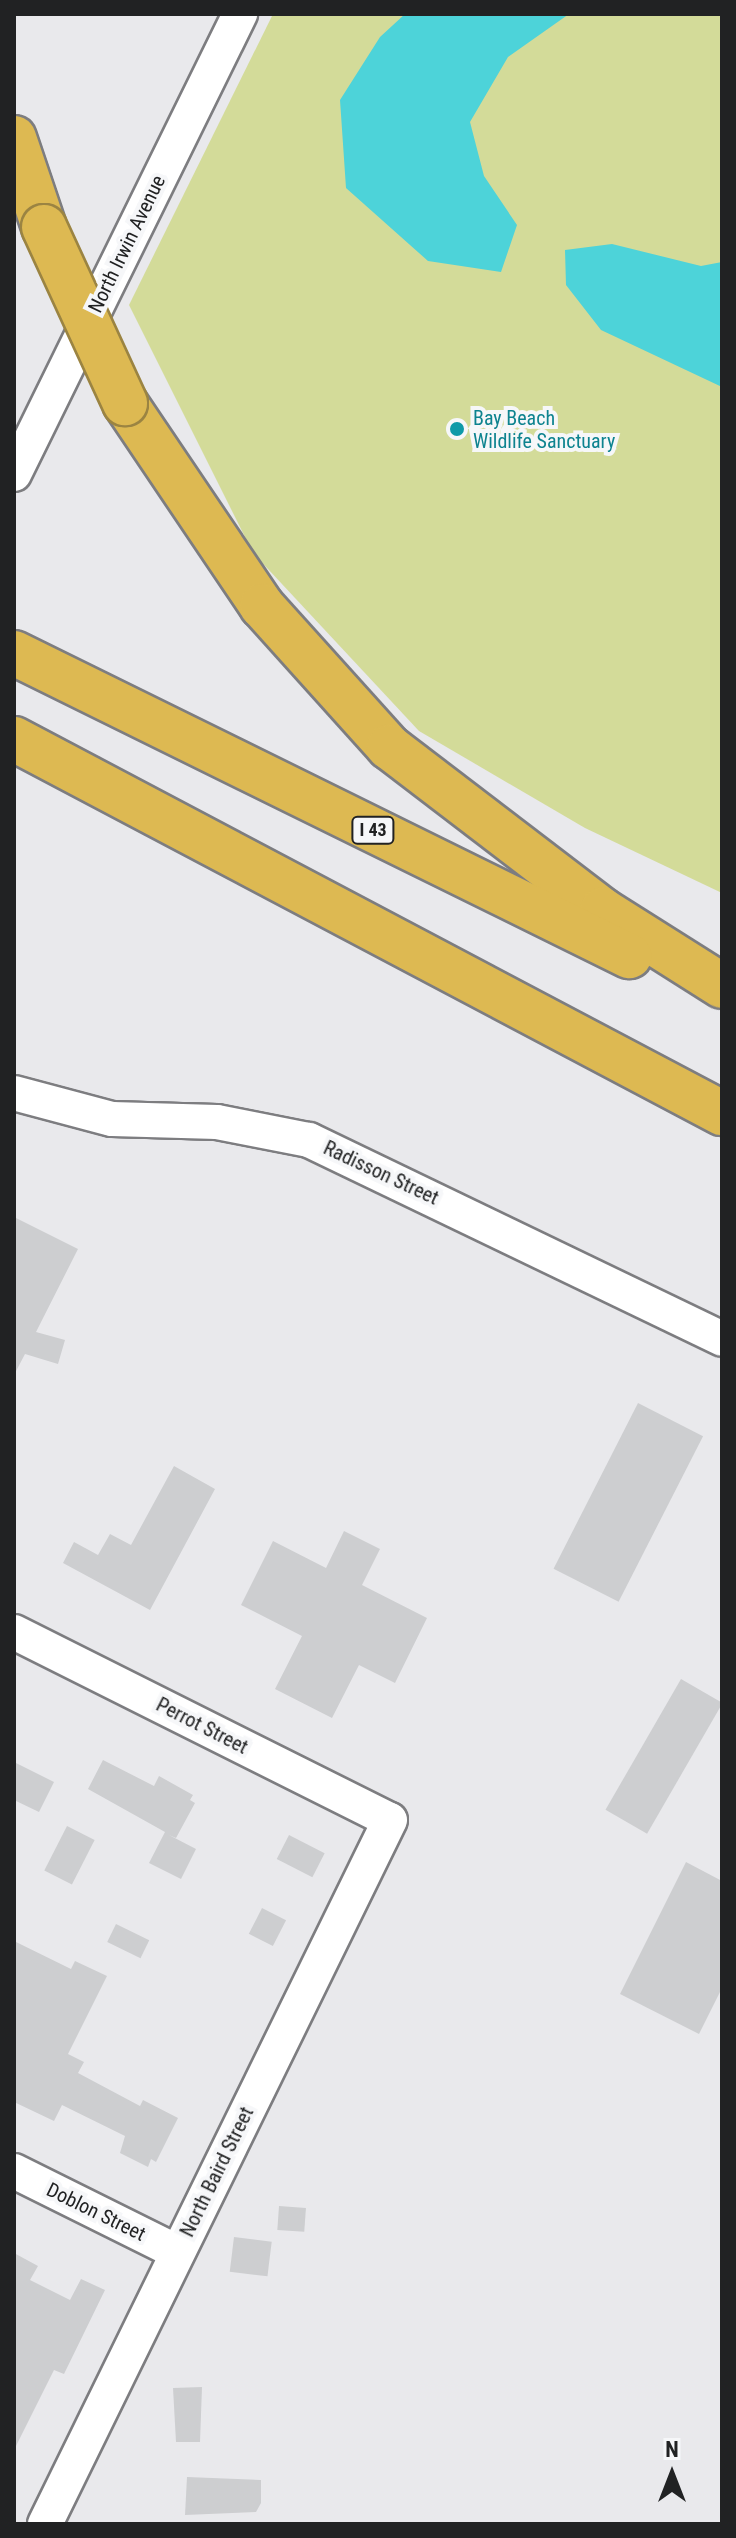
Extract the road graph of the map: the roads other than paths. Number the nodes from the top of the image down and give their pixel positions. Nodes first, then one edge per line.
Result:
1 (240, 14) edge
2 (14, 138) edge
3 (14, 474) edge
4 (20, 656) edge
5 (14, 739) edge
6 (14, 772) edge
7 (454, 972) junction
8 (722, 986) edge
9 (722, 1001) edge
10 (14, 1093) edge
11 (722, 1113) edge
12 (722, 1339) edge
13 (14, 1632) edge
14 (390, 1820) joint
15 (14, 2171) edge
16 (177, 2252) junction
17 (45, 2524) edge

1 - 3 street, North Irwin Avenue
2 - 8 highway, bridge
4 - 9 highway, I 43
5 - 7 highway
6 - 7 highway
7 - 11 highway
10 - 12 street, Radisson Street
13 - 14 street, Perrot Street
14 - 16 street, North Baird Street
15 - 16 street, Doblon Street
16 - 17 street, North Baird Street

